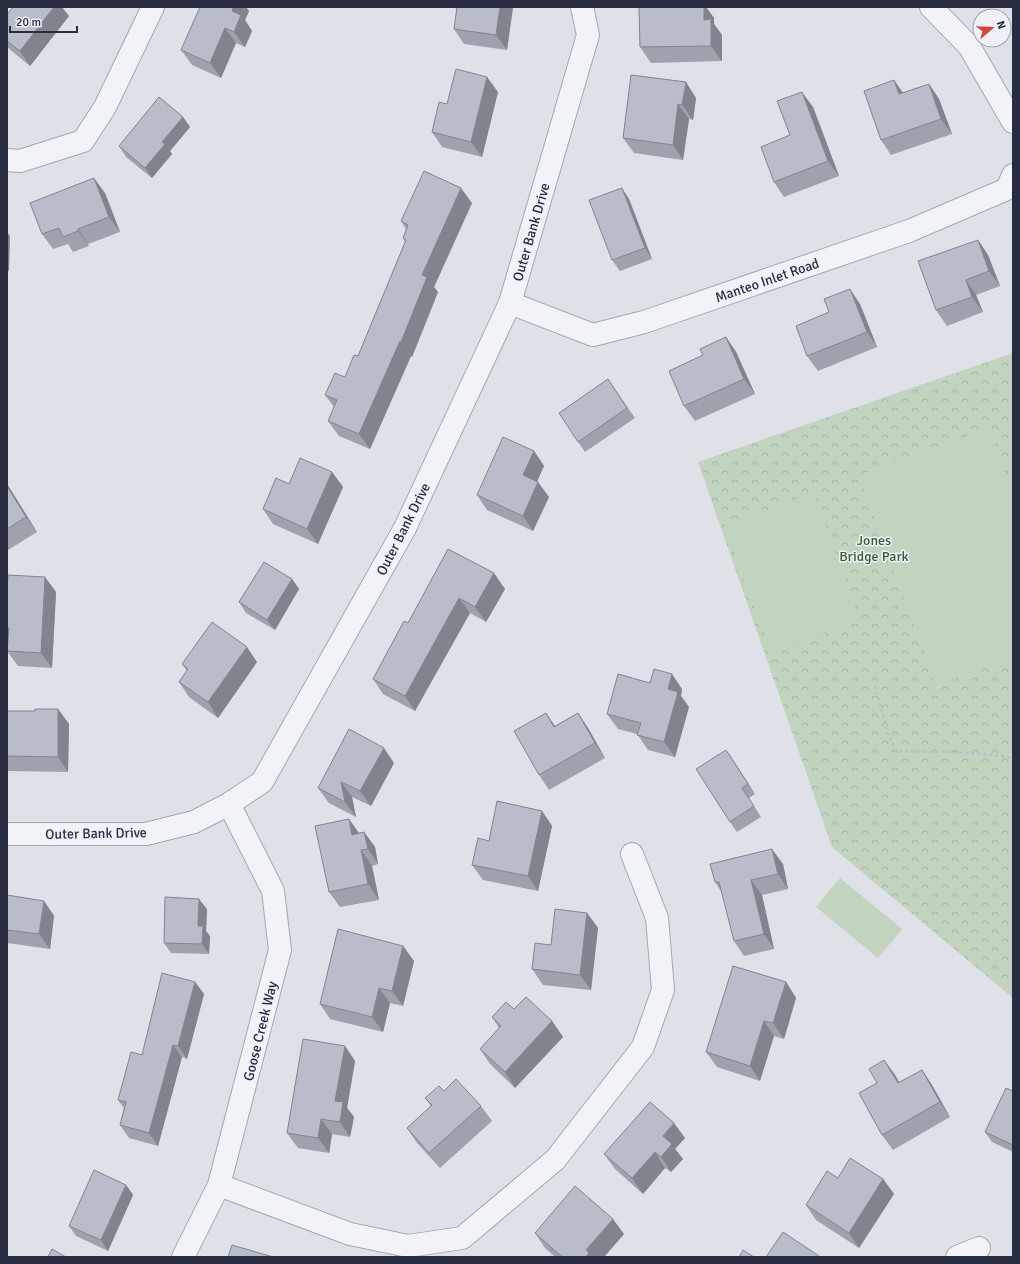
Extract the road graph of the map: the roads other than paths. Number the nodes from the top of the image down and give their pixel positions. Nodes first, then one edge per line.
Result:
1 (153, 7) edge
2 (582, 7) edge
3 (931, 7) edge
4 (1013, 122) edge
5 (7, 160) edge
6 (1013, 175) edge
7 (510, 303) junction
8 (229, 804) junction
9 (7, 834) edge
10 (632, 854) dead end
11 (219, 1185) junction
12 (979, 1248) dead end
13 (183, 1257) edge
14 (957, 1257) edge

1 - 5 street
2 - 7 street, Outer Bank Drive
3 - 4 street
6 - 7 street, Manteo Inlet Road
7 - 8 street, Outer Bank Drive
8 - 9 street, Outer Bank Drive
8 - 11 street, Goose Creek Way
10 - 11 street
11 - 13 street, Goose Creek Way
12 - 14 street

